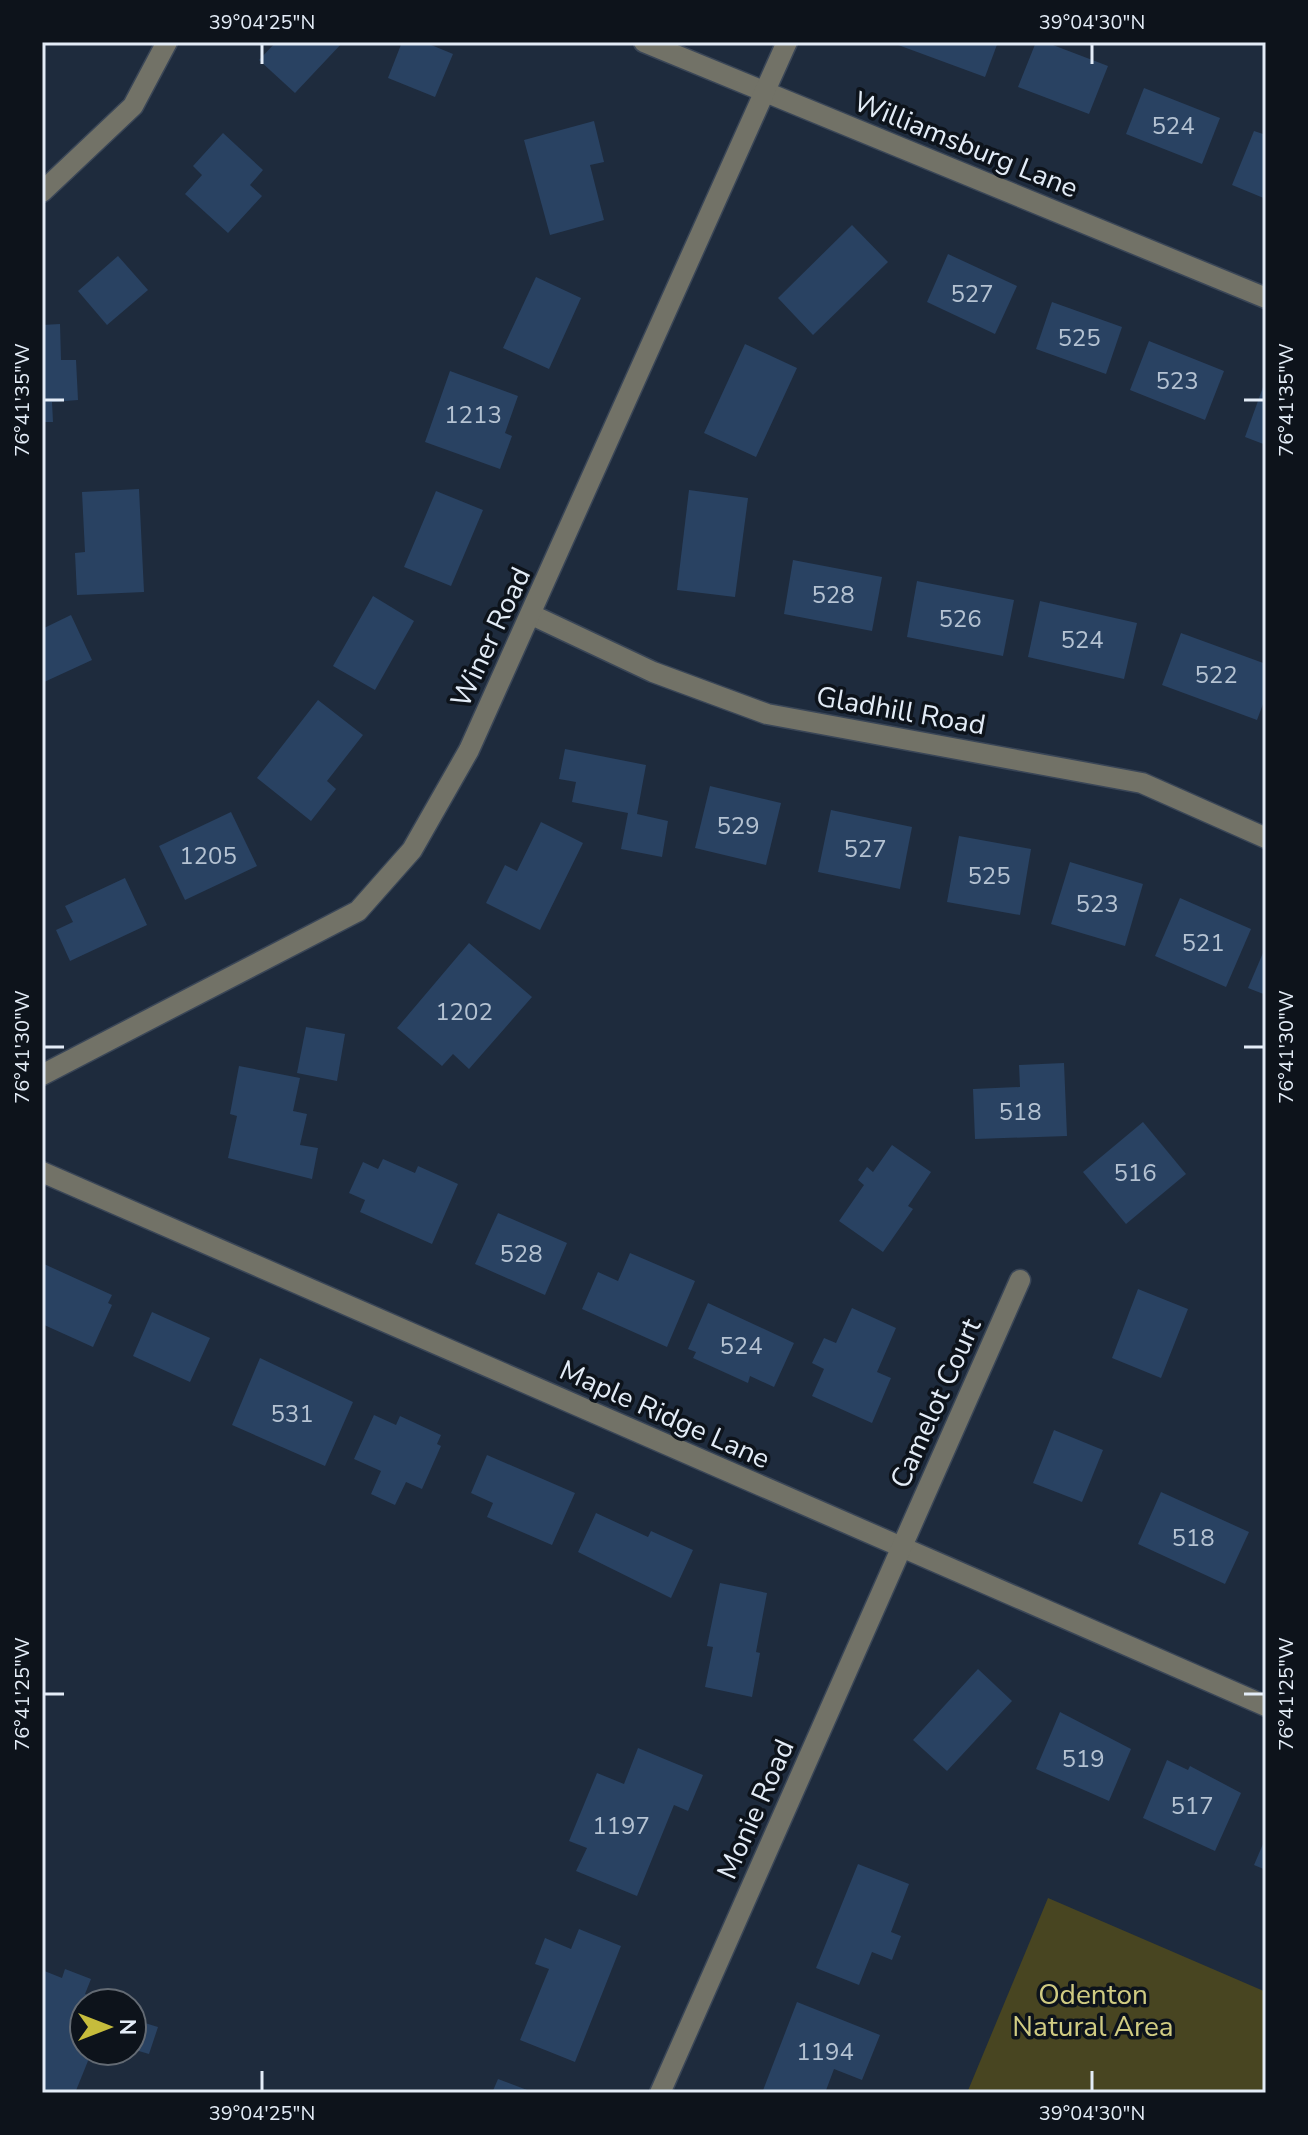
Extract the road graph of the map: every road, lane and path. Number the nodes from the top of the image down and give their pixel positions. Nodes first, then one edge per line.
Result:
1 (167, 42) edge
2 (644, 42) edge
3 (787, 42) edge
4 (767, 92) junction
5 (42, 192) edge
6 (1266, 298) edge
7 (532, 615) junction
8 (1266, 838) edge
9 (42, 1075) edge
10 (42, 1172) edge
11 (1020, 1280) dead end
12 (901, 1548) junction
13 (1266, 1706) edge
14 (660, 2093) edge

1 - 5 street
2 - 4 street, Williamsburg Lane
3 - 4 street, Winer Road
4 - 6 street, Williamsburg Lane
4 - 7 street, Winer Road
7 - 8 street, Gladhill Road
7 - 9 street, Winer Road
10 - 12 street, Maple Ridge Lane
11 - 12 street, Camelot Court
12 - 13 street, Maple Ridge Lane
12 - 14 street, Monie Road

